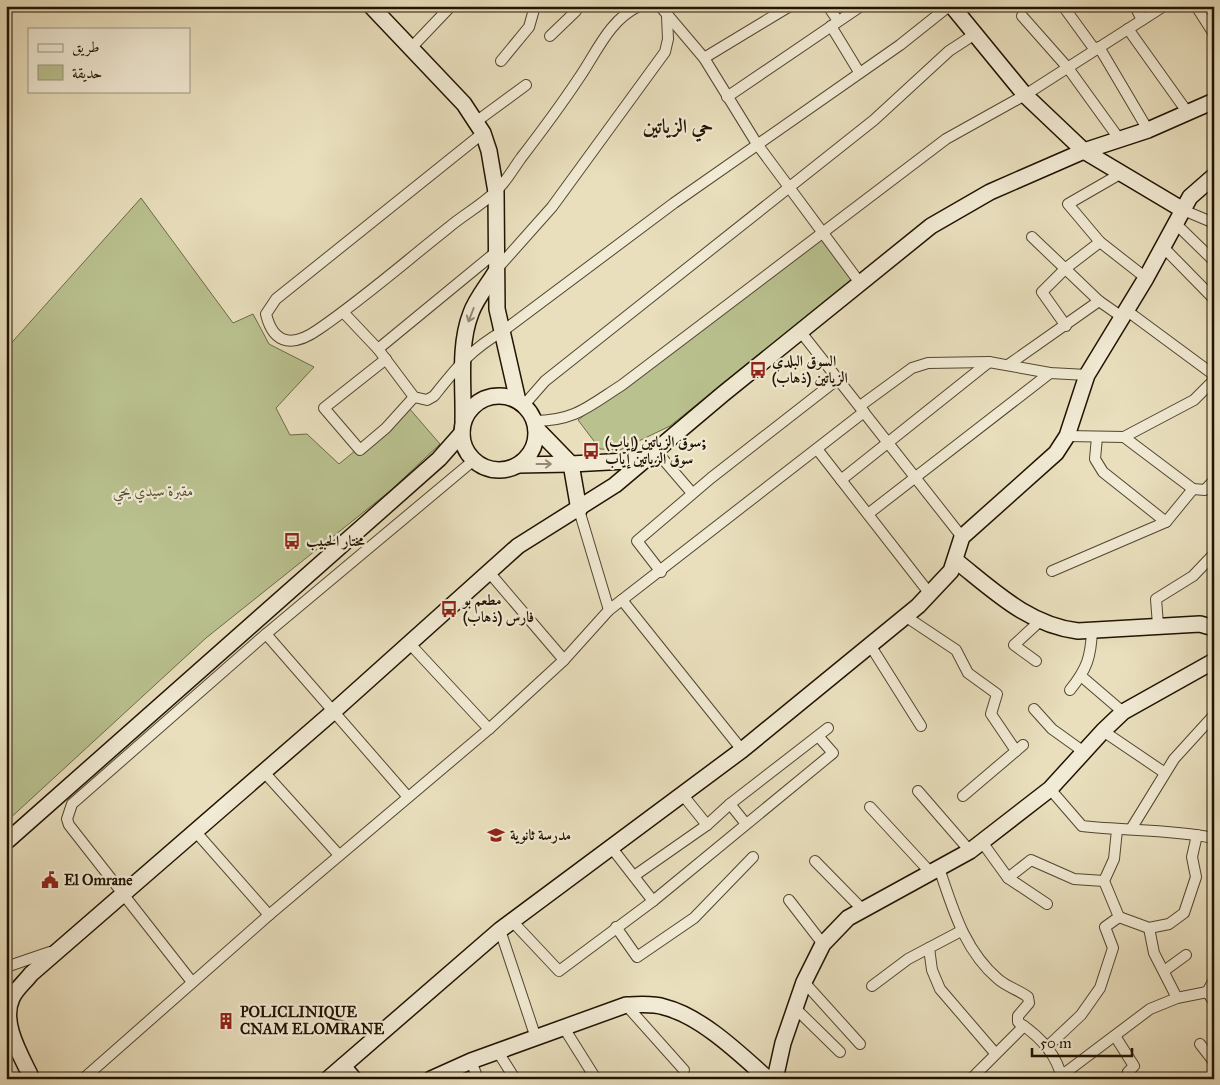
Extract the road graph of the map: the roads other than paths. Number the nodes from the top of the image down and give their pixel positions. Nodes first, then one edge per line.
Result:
1 (372, 6) edge
2 (451, 6) edge
3 (535, 6) edge
4 (576, 6) edge
5 (639, 6) edge
6 (790, 6) edge
7 (828, 6) edge
8 (861, 6) edge
9 (951, 6) edge
10 (1062, 6) edge
11 (1135, 6) edge
12 (1164, 6) edge
13 (1196, 6) edge
14 (663, 10) edge
15 (1022, 16) dead end
16 (1142, 20) junction
17 (835, 24) junction
18 (1128, 29) junction
19 (975, 34) junction
20 (1214, 34) edge
21 (550, 36) dead end
22 (411, 48) junction
23 (1097, 49) junction
24 (704, 58) junction
25 (501, 61) dead end
26 (1068, 68) junction
27 (859, 72) junction
28 (526, 85) dead end
29 (1025, 96) junction
30 (728, 97) junction
31 (1214, 100) edge
32 (1188, 113) junction
33 (480, 127) junction
34 (1148, 130) junction
35 (1120, 140) junction
36 (756, 144) junction
37 (1084, 151) junction
38 (1120, 174) junction
39 (1214, 176) edge
40 (788, 187) junction
41 (496, 192) junction
42 (1179, 217) junction
43 (1214, 223) edge
44 (823, 232) junction
45 (1032, 237) dead end
46 (1100, 242) junction
47 (1163, 247) junction
48 (496, 252) junction
49 (1214, 261) edge
50 (1066, 268) junction
51 (495, 272) junction
52 (1146, 278) junction
53 (860, 283) junction
54 (1214, 300) edge
55 (1099, 301) junction
56 (343, 312) junction
57 (1124, 314) junction
58 (1066, 326) junction
59 (503, 331) junction
60 (800, 331) junction
61 (378, 349) junction
62 (464, 358) junction
63 (386, 359) junction
64 (989, 362) junction
65 (1008, 365) junction
66 (1050, 373) junction
67 (1087, 375) junction
68 (1214, 375) edge
69 (838, 379) junction
70 (1214, 380) edge
71 (414, 397) junction
72 (521, 403) junction
73 (862, 409) junction
74 (535, 424) junction
75 (463, 428) junction
76 (1066, 436) junction
77 (1098, 437) junction
78 (1124, 437) junction
79 (889, 444) junction
80 (817, 449) junction
81 (651, 456) junction
82 (472, 458) junction
83 (439, 459) junction
84 (571, 464) junction
85 (518, 465) junction
86 (914, 478) junction
87 (841, 480) junction
88 (1214, 480) edge
89 (1193, 490) junction
90 (692, 493) junction
91 (579, 510) junction
92 (868, 514) junction
93 (1166, 522) junction
94 (962, 538) junction
95 (1214, 554) edge
96 (955, 560) junction
97 (488, 571) junction
98 (661, 572) junction
99 (1052, 572) dead end
100 (930, 594) junction
101 (622, 600) junction
102 (610, 610) junction
103 (905, 616) junction
104 (1040, 621) junction
105 (1158, 625) junction
106 (1214, 628) edge
107 (1092, 630) junction
108 (266, 634) junction
109 (410, 644) junction
110 (870, 645) junction
111 (564, 660) junction
112 (1036, 661) dead end
113 (1214, 661) edge
114 (1081, 676) junction
115 (1070, 690) dead end
116 (1034, 709) dead end
117 (334, 711) junction
118 (1123, 712) junction
119 (1214, 715) edge
120 (1210, 725) edge
121 (921, 726) dead end
122 (828, 728) dead end
123 (489, 729) junction
124 (1103, 730) junction
125 (818, 736) junction
126 (742, 750) junction
127 (1084, 752) junction
128 (263, 771) junction
129 (1165, 773) junction
130 (1050, 789) junction
131 (918, 791) dead end
132 (682, 794) junction
133 (408, 796) junction
134 (963, 796) dead end
135 (730, 804) junction
136 (870, 807) dead end
137 (746, 824) junction
138 (707, 825) junction
139 (1132, 829) junction
140 (1117, 830) junction
141 (195, 831) junction
142 (1197, 835) junction
143 (1214, 838) edge
144 (6, 842) edge
145 (976, 846) junction
146 (611, 847) junction
147 (339, 855) junction
148 (753, 857) dead end
149 (815, 861) dead end
150 (935, 871) junction
151 (634, 876) junction
152 (1008, 878) junction
153 (1104, 881) junction
154 (123, 896) junction
155 (789, 900) dead end
156 (653, 901) junction
157 (1047, 904) dead end
158 (863, 910) junction
159 (269, 915) junction
160 (1119, 916) junction
161 (512, 921) junction
162 (616, 927) junction
163 (1149, 928) junction
164 (500, 930) junction
165 (961, 931) junction
166 (824, 944) junction
167 (62, 946) junction
168 (929, 948) junction
169 (1186, 955) dead end
170 (6, 967) edge
171 (1164, 971) junction
172 (1214, 980) edge
173 (192, 982) junction
174 (804, 982) junction
175 (872, 986) dead end
176 (1207, 992) junction
177 (1178, 998) junction
178 (1214, 1002) edge
179 (626, 1005) junction
180 (794, 1007) junction
181 (8, 1026) edge
182 (1024, 1026) junction
183 (564, 1028) junction
184 (1115, 1036) junction
185 (536, 1038) junction
186 (860, 1044) dead end
187 (1200, 1044) dead end
188 (1047, 1047) junction
189 (498, 1052) junction
190 (840, 1052) dead end
191 (995, 1053) junction
192 (471, 1061) junction
193 (1214, 1062) edge
194 (343, 1066) junction
195 (684, 1070) dead end
196 (1061, 1077) edge
197 (32, 1079) edge
198 (83, 1079) edge
199 (328, 1079) edge
200 (354, 1079) edge
201 (431, 1079) edge
202 (478, 1079) edge
203 (515, 1079) edge
204 (596, 1079) edge
205 (768, 1079) edge
206 (775, 1079) edge
207 (971, 1079) edge
208 (1133, 1079) edge

1 - 22 street
2 - 22 street
3 - 25 street
4 - 21 street
5 - 41 street
6 - 24 street
7 - 17 street
8 - 17 street
9 - 19 street
9 - 27 street
10 - 23 street
11 - 16 street
12 - 16 street
13 - 20 street
14 - 24 street
14 - 51 street
15 - 26 street
16 - 18 street
17 - 27 street
17 - 30 street
18 - 23 street
18 - 32 street
19 - 29 street
19 - 40 street
22 - 33 street
23 - 26 street
23 - 34 street
24 - 30 street
26 - 29 street
26 - 35 street
27 - 36 street
28 - 33 street
29 - 37 street
29 - 44 street
30 - 36 street
31 - 32 street
32 - 34 street
33 - 41 street
33 - 56 street
34 - 35 street
35 - 37 street
36 - 40 street
36 - 59 street
37 - 38 street
37 - 53 street
38 - 42 street
38 - 46 street
39 - 42 street
40 - 44 street
40 - 72 street
41 - 48 street
41 - 56 street
42 - 43 street
42 - 47 street
42 - 49 street
44 - 53 street
44 - 74 street
45 - 50 street
46 - 50 street
46 - 52 street
47 - 52 street
47 - 54 street
48 - 51 street
48 - 61 street
50 - 55 street
50 - 58 street
51 - 59 street
51 -> 62 street
52 - 57 street
53 - 60 street
55 - 57 street
55 - 58 street
56 - 61 street
57 - 67 street
57 - 68 street
58 - 65 street
59 - 62 street
59 - 72 street
60 - 69 street
60 - 81 street
61 - 63 street
62 - 71 street
62 - 75 street
63 - 71 street
63 - 71 street
64 - 65 street
64 - 73 street
64 - 79 street
65 - 66 street
66 - 67 street
66 - 86 street
67 - 76 street
69 - 73 street
69 - 90 street
70 - 78 street
72 - 74 street
72 - 75 street
73 - 79 street
73 - 80 street
74 - 84 street
74 - 85 street
75 - 82 street
75 - 83 street
76 - 77 street
76 - 94 street
77 - 78 street
77 - 93 street
78 - 89 street
79 - 86 street
79 - 87 street
80 - 87 street
80 - 98 street
81 - 84 street
81 - 90 street
81 - 91 street
82 - 83 street
82 - 85 street
82 - 108 street
83 - 144 street
85 -> 84 street
84 - 91 street
86 - 92 street
86 - 94 street
87 - 92 street
88 - 89 street
89 - 93 street
90 - 98 street
91 - 97 street
91 - 102 street
92 - 100 street
93 - 99 street
94 - 96 street
95 - 105 street
96 - 100 street
96 - 104 street
97 - 109 street
97 - 111 street
98 - 101 street
100 - 103 street
101 - 102 street
101 - 126 street
102 - 111 street
103 - 110 street
103 - 134 street
104 - 107 street
104 - 112 street
105 - 106 street
105 - 107 street
107 - 114 street
108 - 117 street
108 - 154 street
109 - 117 street
109 - 123 street
110 - 121 street
110 - 126 street
111 - 123 street
113 - 118 street
114 - 115 street
114 - 118 street
116 - 127 street
117 - 128 street
117 - 133 street
118 - 124 street
119 - 120 street
120 - 129 street
122 - 125 street
123 - 133 street
124 - 127 street
124 - 129 street
125 - 135 street
125 - 137 street
126 - 132 street
127 - 130 street
128 - 141 street
128 - 147 street
129 - 139 street
130 - 140 street
130 - 145 street
131 - 145 street
132 - 138 street
132 - 146 street
133 - 147 street
135 - 137 street
135 - 138 street
136 - 150 street
137 - 156 street
138 - 151 street
139 - 140 street
139 - 142 street
140 - 153 street
141 - 154 street
141 - 159 street
142 - 143 street
142 - 163 street
145 - 150 street
145 - 152 street
146 - 151 street
146 - 161 street
147 - 159 street
148 - 162 street
149 - 158 street
150 - 158 street
150 - 165 street
151 - 156 street
152 - 153 street
152 - 157 street
153 - 160 street
154 - 167 street
154 - 173 street
155 - 166 street
156 - 162 street
158 - 166 street
159 - 173 street
160 - 163 street
160 - 188 street
161 - 162 street
161 - 164 street
163 - 171 street
164 - 185 street
164 - 194 street
165 - 168 street
165 - 182 street
166 - 174 street
167 - 170 street
167 - 181 street
168 - 175 street
168 - 191 street
169 - 171 street
171 - 177 street
172 - 176 street
173 - 198 street
174 - 180 street
174 - 186 street
176 - 177 street
176 - 178 street
177 - 184 street
179 - 183 street
179 - 195 street
179 - 205 street
180 - 190 street
180 - 206 street
181 - 197 street
182 - 188 street
182 - 191 street
183 - 185 street
183 - 204 street
184 - 196 street
184 - 208 street
185 - 189 street
187 - 193 street
188 - 196 street
189 - 192 street
189 - 203 street
191 - 207 street
192 - 201 street
192 - 202 street
194 - 199 street
194 - 200 street

